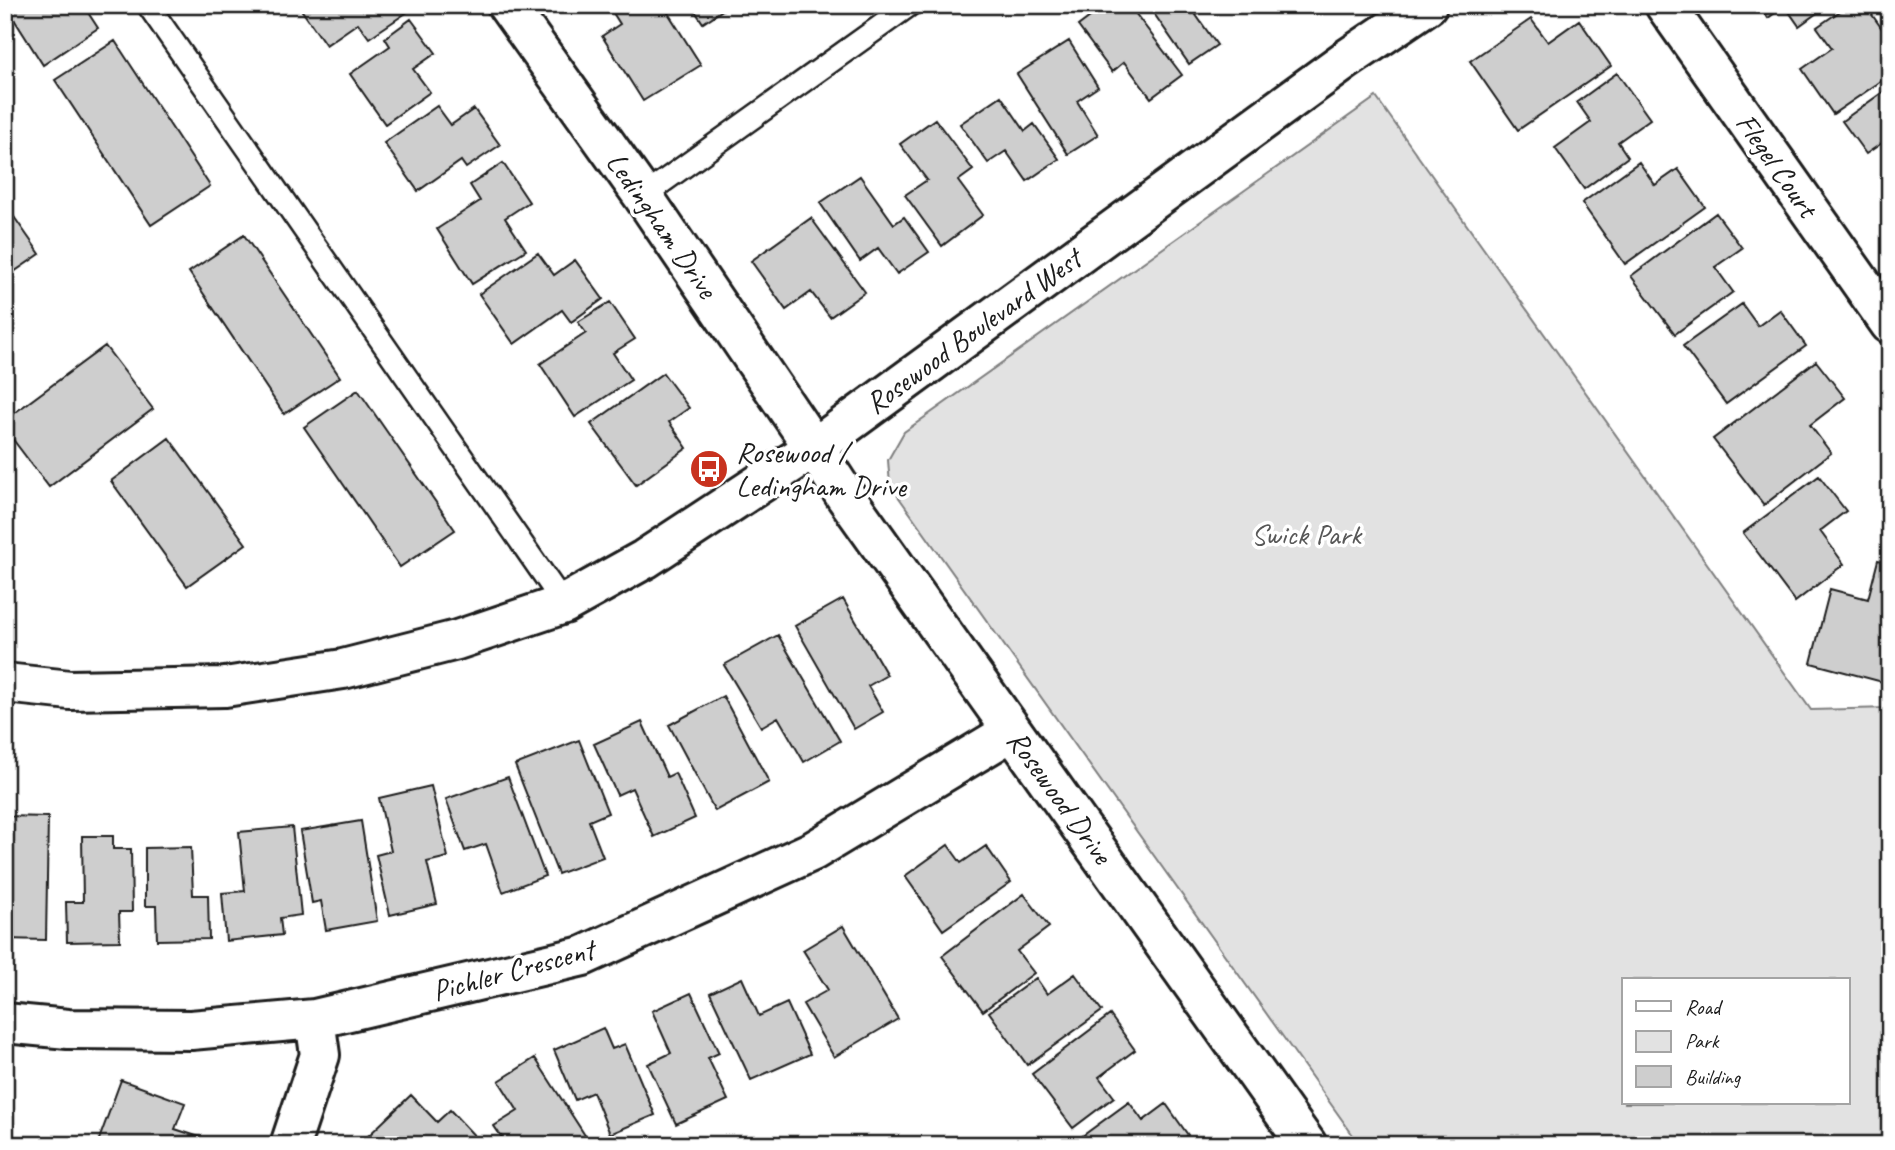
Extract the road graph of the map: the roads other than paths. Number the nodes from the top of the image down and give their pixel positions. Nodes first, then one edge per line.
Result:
1 (148, 5) edge
2 (507, 5) edge
3 (910, 5) edge
4 (1427, 5) edge
5 (1665, 5) edge
6 (643, 196) junction
7 (1890, 324) edge
8 (814, 448) junction
9 (564, 604) junction
10 (5, 683) edge
11 (1012, 731) junction
12 (315, 1019) junction
13 (5, 1023) edge
14 (290, 1145) edge
15 (1307, 1145) edge

1 - 9 lane
2 - 6 street, Ledingham Drive
3 - 6 lane
4 - 8 street, Rosewood Boulevard West
5 - 7 street, Flegel Court
6 - 8 street, Ledingham Drive
8 - 9 street, Rosewood Boulevard West
8 - 11 street, Rosewood Drive
9 - 10 street, Rosewood Boulevard West
11 - 12 street, Pichler Crescent
11 - 15 street, Rosewood Drive
12 - 13 street, Pichler Crescent
12 - 14 street

